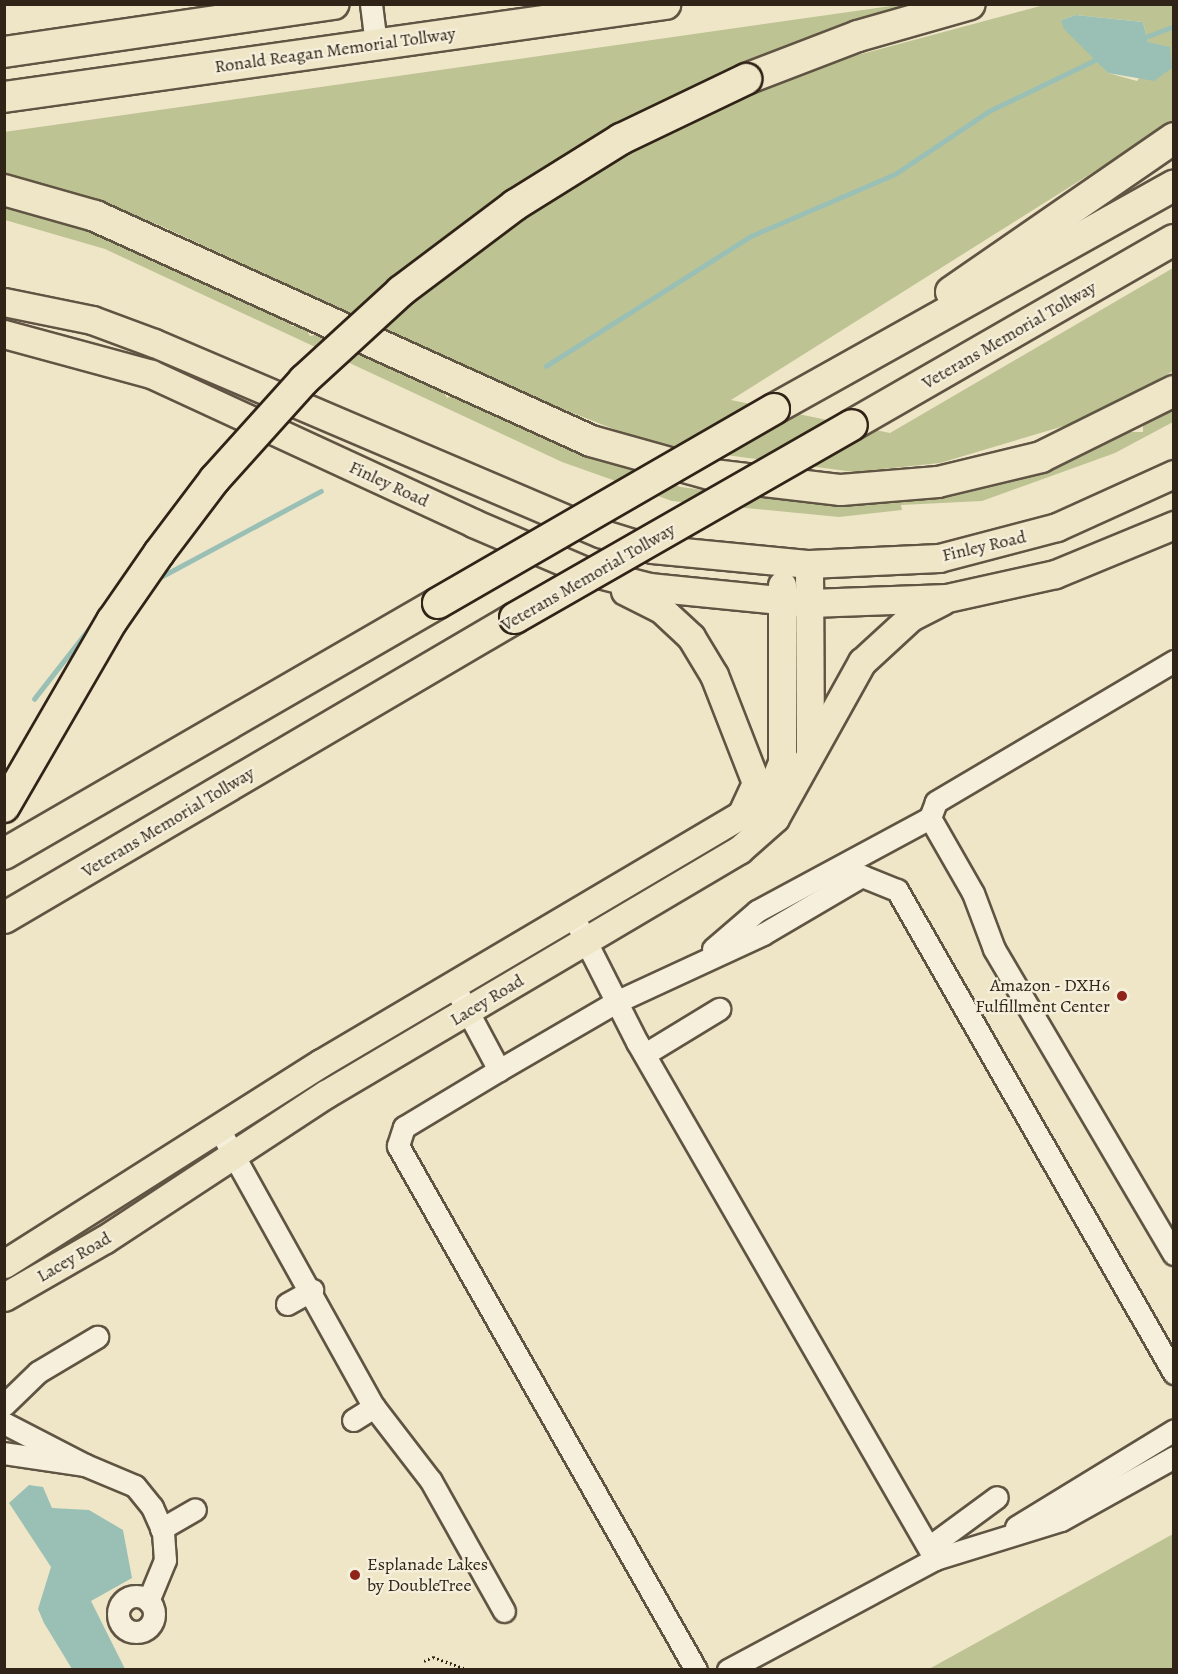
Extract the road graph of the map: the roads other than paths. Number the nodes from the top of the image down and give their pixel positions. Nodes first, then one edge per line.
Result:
1 (334, 4) edge
2 (371, 4) edge
3 (665, 4) edge
4 (970, 4) edge
5 (376, 44) junction
6 (4, 52) edge
7 (4, 97) edge
8 (1173, 138) edge
9 (1173, 185) edge
10 (4, 190) edge
11 (1173, 240) edge
12 (4, 302) edge
13 (4, 334) edge
14 (827, 378) junction
15 (1173, 391) edge
16 (1173, 474) edge
17 (1173, 525) edge
18 (782, 563) junction
19 (809, 564) junction
20 (583, 570) junction
21 (947, 598) junction
22 (782, 601) junction
23 (810, 603) junction
24 (1173, 662) edge
25 (810, 758) junction
26 (4, 807) edge
27 (930, 818) junction
28 (737, 819) junction
29 (4, 854) edge
30 (572, 914) junction
31 (4, 918) edge
32 (586, 939) junction
33 (693, 966) junction
34 (454, 986) junction
35 (616, 1002) junction
36 (719, 1009) dead end
37 (468, 1011) junction
38 (645, 1054) junction
39 (499, 1070) junction
40 (219, 1129) junction
41 (236, 1154) junction
42 (1173, 1254) edge
43 (4, 1264) edge
44 (312, 1290) junction
45 (4, 1297) edge
46 (287, 1304) dead end
47 (97, 1337) dead end
48 (1173, 1373) edge
49 (4, 1405) edge
50 (374, 1407) junction
51 (353, 1420) dead end
52 (4, 1423) edge
53 (1173, 1431) edge
54 (4, 1453) edge
55 (1173, 1457) edge
56 (84, 1464) junction
57 (997, 1497) dead end
58 (195, 1509) dead end
59 (161, 1529) junction
60 (1000, 1537) junction
61 (932, 1553) junction
62 (148, 1601) dead end
63 (504, 1611) dead end
64 (696, 1670) edge
65 (728, 1670) edge

1 - 6 highway
2 - 5 lane
3 - 5 highway, Ronald Reagan Memorial Tollway
4 - 26 highway, bridge
5 - 7 highway, Ronald Reagan Memorial Tollway
8 - 14 highway
9 - 14 highway
10 - 15 highway
11 - 31 highway, Veterans Memorial Tollway, bridge
12 - 18 main road, Finley Road
13 - 20 main road, Finley Road
14 - 29 highway, bridge
16 - 19 main road, Finley Road
17 - 21 main road, Finley Road
18 - 19 main road, Finley Road
18 - 22 main road
19 - 23 main road, Lacey Road
20 - 22 main road, Finley Road
20 - 28 main road
21 - 23 main road, Finley Road
21 - 25 main road
22 - 23 main road, Finley Road
22 - 28 main road, Lacey Road
23 - 25 main road, Lacey Road
24 - 27 lane
25 - 32 main road, Lacey Road
27 - 33 lane
27 - 42 lane
28 - 30 main road, Lacey Road
30 - 32 lane
30 - 34 main road, Lacey Road
32 - 35 lane
32 - 37 main road, Lacey Road
33 - 35 lane
33 - 48 lane
34 - 37 lane
34 - 40 main road, Lacey Road
35 - 38 lane
35 - 39 lane
36 - 38 lane
37 - 39 lane
37 - 41 main road, Lacey Road
38 - 61 lane
39 - 64 lane
40 - 41 lane
40 - 43 main road, Lacey Road
41 - 44 lane
41 - 45 main road, Lacey Road
44 - 46 lane
44 - 50 lane
47 - 49 lane
50 - 51 lane
50 - 63 lane
52 - 56 lane
53 - 60 lane
54 - 56 lane
55 - 60 lane
56 - 59 lane
57 - 61 lane
58 - 59 lane
59 - 62 lane
60 - 61 lane
61 - 65 lane

